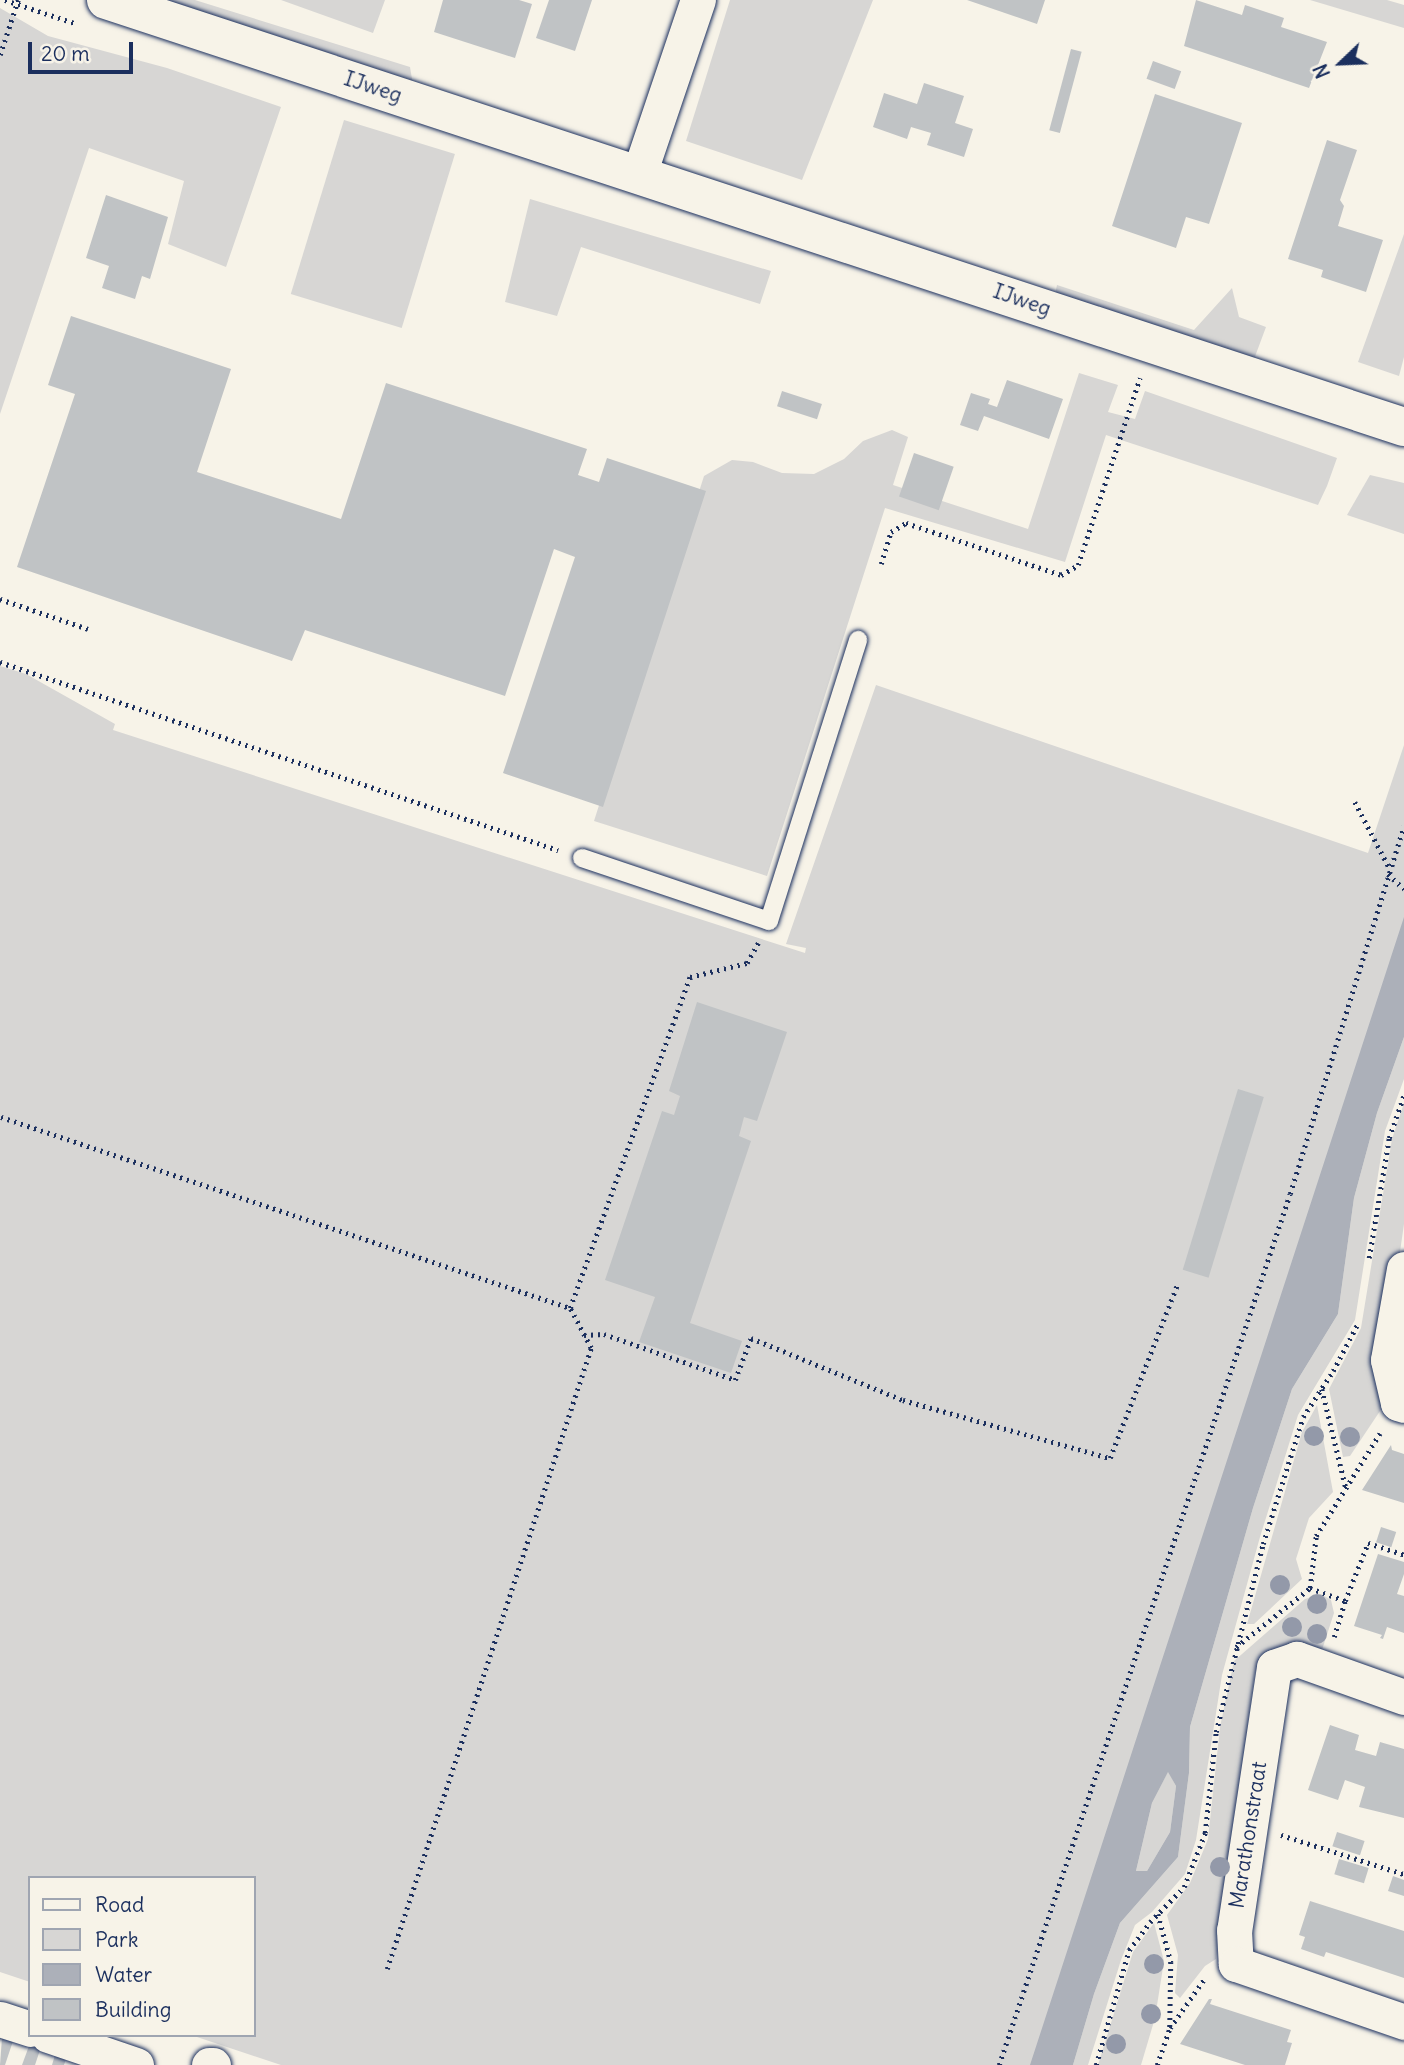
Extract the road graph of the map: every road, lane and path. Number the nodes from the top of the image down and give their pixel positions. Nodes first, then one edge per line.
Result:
1 (18, 0) edge
2 (106, 0) edge
3 (698, 0) edge
4 (0, 55) edge
5 (639, 174) junction
6 (1151, 344) junction
7 (1404, 427) edge
8 (881, 564) dead end
9 (0, 599) edge
10 (88, 629) dead end
11 (858, 640) dead end
12 (0, 662) edge
13 (1355, 802) dead end
14 (1404, 826) edge
15 (582, 858) joint
16 (1390, 868) junction
17 (1388, 874) junction
18 (1404, 889) edge
19 (769, 921) junction
20 (1404, 1095) edge
21 (1, 1117) edge
22 (1368, 1261) dead end
23 (1404, 1269) edge
24 (1178, 1283) dead end
25 (570, 1308) junction
26 (1359, 1311) dead end
27 (584, 1335) junction
28 (1322, 1389) junction
29 (1401, 1404) edge
30 (1346, 1489) junction
31 (1404, 1555) edge
32 (1310, 1588) junction
33 (1235, 1648) junction
34 (1404, 1697) edge
35 (1250, 1825) junction
36 (1404, 1874) edge
37 (1158, 1914) junction
38 (1236, 1964) junction
39 (387, 1969) dead end
40 (0, 2019) edge
41 (1404, 2022) edge
42 (28, 2028) edge
43 (1170, 2028) junction
44 (54, 2037) edge
45 (136, 2065) edge
46 (999, 2065) edge
47 (1096, 2065) edge
48 (1157, 2065) edge

1 - 4 path
2 - 5 street, IJweg
3 - 5 street
5 - 6 street, IJweg
6 - 7 street, IJweg
6 - 8 path
9 - 10 path
11 - 19 lane
12 - 15 path
13 - 16 path
14 - 16 path
15 - 19 lane
16 - 17 path
17 - 18 path
17 - 46 path
19 - 25 path
20 - 22 path
21 - 25 path
23 - 29 street
24 - 27 path
25 - 27 path
26 - 28 path
27 - 39 path
28 - 30 path
28 - 33 path
29 - 30 path
30 - 32 path
31 - 32 path
32 - 33 path
33 - 37 path
34 - 35 street, Marathonstraat
35 - 36 path
35 - 38 street, Marathonstraat
37 - 43 path
37 - 47 path
38 - 41 street
38 - 43 path
40 - 42 street
43 - 48 path
44 - 45 street

